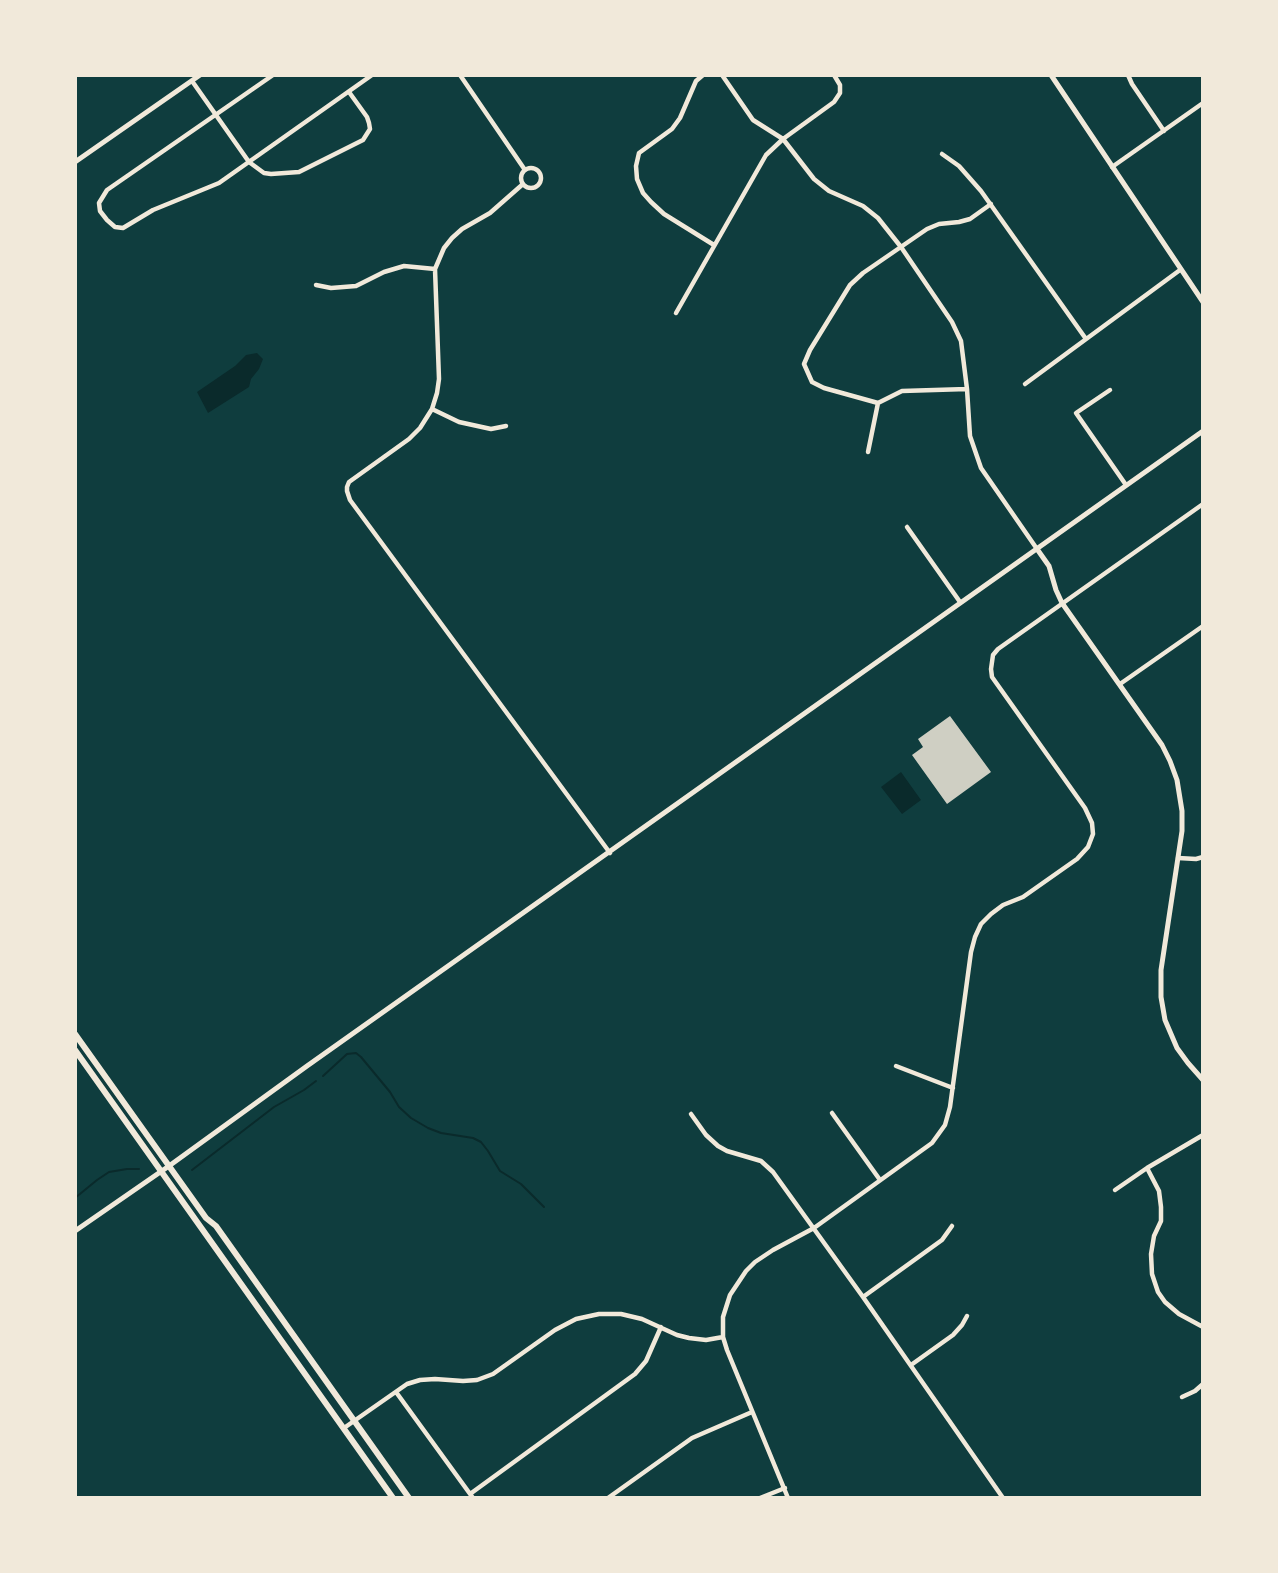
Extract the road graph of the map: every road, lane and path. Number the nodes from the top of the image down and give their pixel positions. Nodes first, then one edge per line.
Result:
1 (200, 75) edge
2 (272, 75) edge
3 (372, 75) edge
4 (460, 75) edge
5 (703, 75) edge
6 (722, 75) edge
7 (834, 75) edge
8 (1051, 75) edge
9 (1128, 75) edge
10 (192, 81) junction
11 (349, 92) junction
12 (1203, 103) edge
13 (216, 115) junction
14 (1164, 131) junction
15 (783, 139) junction
16 (942, 153) dead end
17 (75, 162) edge
18 (249, 162) junction
19 (1111, 167) junction
20 (525, 170) junction
21 (523, 184) junction
22 (991, 204) junction
23 (714, 245) junction
24 (901, 247) junction
25 (435, 269) junction
26 (1180, 270) junction
27 (316, 285) dead end
28 (1203, 302) edge
29 (676, 313) dead end
30 (1086, 339) junction
31 (1025, 384) dead end
32 (967, 389) junction
33 (1110, 390) dead end
34 (878, 403) junction
35 (432, 409) junction
36 (506, 426) dead end
37 (1203, 430) edge
38 (868, 452) dead end
39 (1126, 485) junction
40 (1203, 504) edge
41 (907, 527) dead end
42 (1037, 549) junction
43 (960, 602) junction
44 (1062, 603) junction
45 (1202, 628) edge
46 (1120, 684) junction
47 (610, 853) junction
48 (1203, 857) edge
49 (1178, 858) junction
50 (75, 1034) edge
51 (75, 1051) edge
52 (896, 1066) dead end
53 (1203, 1080) edge
54 (953, 1088) junction
55 (832, 1113) dead end
56 (691, 1114) dead end
57 (1203, 1135) edge
58 (169, 1166) junction
59 (1147, 1168) junction
60 (161, 1172) junction
61 (880, 1180) junction
62 (1115, 1190) dead end
63 (952, 1226) dead end
64 (814, 1228) junction
65 (75, 1231) edge
66 (863, 1297) junction
67 (967, 1316) dead end
68 (661, 1327) junction
69 (1203, 1327) edge
70 (723, 1337) junction
71 (911, 1365) junction
72 (1203, 1384) edge
73 (396, 1392) junction
74 (1182, 1397) dead end
75 (752, 1412) junction
76 (354, 1421) junction
77 (344, 1428) junction
78 (785, 1488) junction
79 (471, 1496) edge
80 (393, 1498) edge
81 (409, 1498) edge
82 (608, 1498) edge
83 (760, 1498) edge
84 (788, 1498) edge
85 (1003, 1498) edge

1 - 10 street
2 - 13 street
3 - 11 street
4 - 20 street
5 - 23 street
6 - 15 street
7 - 15 street
8 - 19 street
9 - 14 street
10 - 13 street
10 - 17 street
11 - 18 street
11 - 18 street
12 - 14 street
13 - 18 street
13 - 18 street
14 - 19 street
15 - 23 street
15 - 24 street
16 - 22 street
19 - 26 street
20 - 21 street
20 - 21 street
21 - 25 street
22 - 24 street
22 - 30 street
23 - 29 street
24 - 32 street
24 - 34 street
25 - 27 street
25 - 35 street
26 - 28 street
26 - 30 street
30 - 31 street
32 - 34 street
32 - 42 street
33 - 39 street
34 - 38 street
35 - 36 street
35 - 47 street
37 - 39 street
39 - 42 street
40 - 44 street
41 - 43 street
42 - 43 street
42 - 44 street
43 - 47 street
44 - 46 street
44 - 54 street
45 - 46 street
46 - 49 street
47 - 58 street
48 - 49 street
49 - 53 street
50 - 58 main road
51 - 60 main road
52 - 54 street
54 - 61 street
55 - 61 street
56 - 64 street
57 - 59 street
58 - 60 street
58 - 76 main road
59 - 62 street
59 - 69 street
60 - 65 street
60 - 77 main road
61 - 64 street
63 - 66 street
64 - 66 street
64 - 70 street
66 - 71 street
67 - 71 street
68 - 70 street
68 - 73 street
68 - 79 street
70 - 75 street
71 - 85 street
72 - 74 street
73 - 76 street
73 - 79 street
75 - 78 street
75 - 82 street
76 - 77 street
76 - 81 main road
77 - 80 main road
78 - 83 street
78 - 84 street

